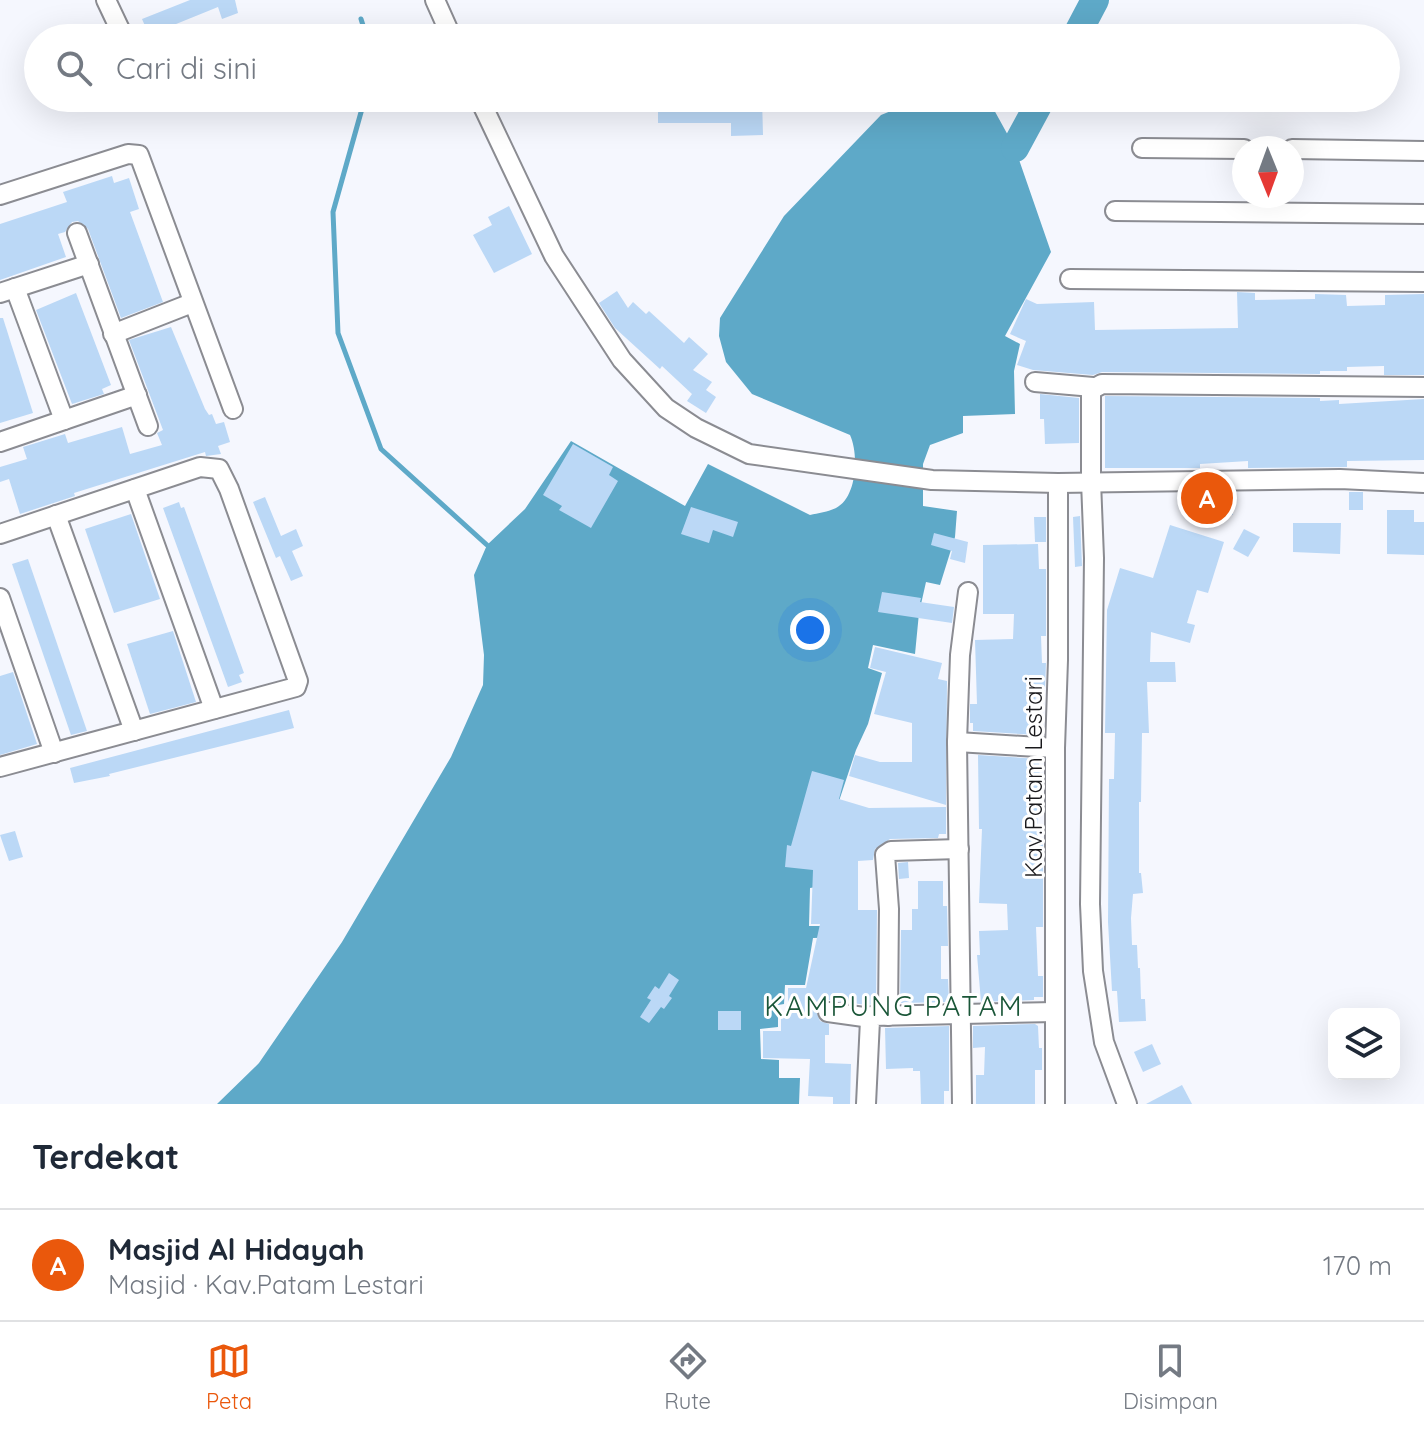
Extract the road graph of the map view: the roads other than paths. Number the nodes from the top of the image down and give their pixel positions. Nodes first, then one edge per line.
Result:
1 (106, 0) edge
2 (435, 0) edge
3 (117, 24) edge
4 (446, 24) edge
5 (486, 112) edge
6 (1142, 148) dead end
7 (1232, 149) edge
8 (1304, 149) edge
9 (1424, 151) edge
10 (0, 195) edge
11 (1115, 211) dead end
12 (1424, 214) edge
13 (77, 233) dead end
14 (89, 264) junction
15 (1070, 279) dead end
16 (1424, 282) edge
17 (8, 291) edge
18 (191, 300) junction
19 (112, 330) junction
20 (1035, 382) dead end
21 (1093, 387) junction
22 (1424, 387) edge
23 (137, 395) junction
24 (233, 409) dead end
25 (64, 420) junction
26 (148, 426) dead end
27 (0, 442) edge
28 (1091, 481) junction
29 (1058, 483) junction
30 (1424, 483) edge
31 (135, 489) junction
32 (56, 515) junction
33 (0, 534) edge
34 (968, 592) dead end
35 (0, 598) edge
36 (214, 709) junction
37 (134, 731) junction
38 (957, 742) junction
39 (1055, 748) junction
40 (54, 753) junction
41 (0, 767) edge
42 (959, 849) junction
43 (828, 1012) dead end
44 (1055, 1012) junction
45 (961, 1016) junction
46 (880, 1017) junction
47 (866, 1104) edge
48 (962, 1104) edge
49 (1055, 1104) edge
50 (1127, 1104) edge

1 - 3 street
2 - 4 street
5 - 29 street
6 - 7 street
8 - 9 street
10 - 18 street
11 - 12 street
13 - 14 street
14 - 17 street
14 - 19 street
15 - 16 street
17 - 25 street
18 - 19 street
18 - 24 street
19 - 23 street
20 - 21 street
21 - 22 street
21 - 28 street
23 - 25 street
23 - 26 street
25 - 27 street
28 - 29 street
28 - 30 street
28 - 50 street
29 - 39 street, Kav.Patam Lestari
31 - 32 street
31 - 36 street
31 - 36 street
32 - 33 street
32 - 37 street
34 - 38 street
35 - 40 street
36 - 37 street
37 - 40 street
38 - 39 street
38 - 42 street
39 - 44 street, Kav.Patam Lestari
40 - 41 street
42 - 45 street
42 - 46 street
43 - 46 street
44 - 45 street
44 - 49 street, Kav.Patam Lestari
45 - 46 street
45 - 48 street
46 - 47 street

